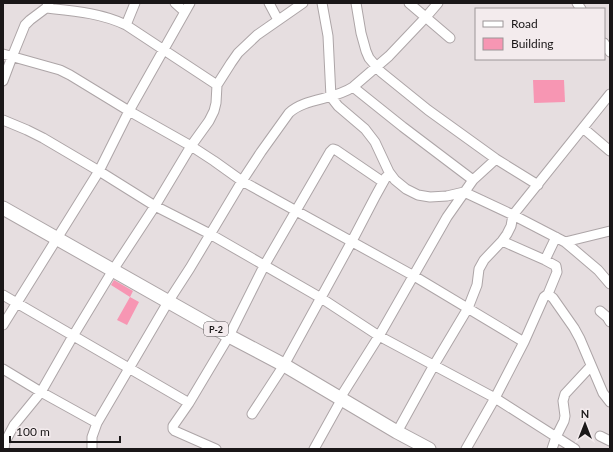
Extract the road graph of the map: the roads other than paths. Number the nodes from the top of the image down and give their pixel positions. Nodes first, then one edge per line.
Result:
1 (135, 3) edge
2 (175, 3) edge
3 (190, 3) edge
4 (269, 3) edge
5 (303, 3) edge
6 (322, 3) edge
7 (356, 3) edge
8 (409, 3) edge
9 (438, 3) edge
10 (48, 6) edge
11 (185, 12) junction
12 (426, 17) junction
13 (278, 20) junction
14 (126, 25) junction
15 (450, 38) dead end
16 (164, 50) junction
17 (7, 55) edge
18 (377, 67) junction
19 (3, 81) edge
20 (217, 85) junction
21 (353, 87) junction
22 (610, 94) edge
23 (331, 97) junction
24 (129, 111) junction
25 (3, 120) edge
26 (582, 128) junction
27 (191, 146) junction
28 (610, 151) edge
29 (496, 159) junction
30 (99, 171) junction
31 (389, 172) junction
32 (473, 180) junction
33 (242, 181) junction
34 (383, 182) junction
35 (538, 184) junction
36 (464, 192) junction
37 (156, 206) junction
38 (3, 208) edge
39 (296, 210) junction
40 (513, 215) junction
41 (610, 231) edge
42 (210, 234) junction
43 (556, 237) junction
44 (56, 238) junction
45 (352, 241) junction
46 (502, 241) junction
47 (566, 242) junction
48 (545, 260) junction
49 (264, 266) junction
50 (113, 270) junction
51 (414, 276) junction
52 (610, 284) edge
53 (3, 294) edge
54 (548, 294) junction
55 (321, 298) junction
56 (17, 302) junction
57 (168, 302) junction
58 (468, 308) junction
59 (600, 311) dead end
60 (610, 322) edge
61 (3, 325) edge
62 (73, 336) junction
63 (229, 336) junction
64 (379, 336) junction
65 (524, 342) junction
66 (284, 365) junction
67 (434, 365) junction
68 (591, 366) junction
69 (129, 368) junction
70 (3, 369) edge
71 (41, 392) junction
72 (340, 398) junction
73 (495, 398) junction
74 (610, 402) edge
75 (189, 403) junction
76 (252, 414) dead end
77 (97, 423) junction
78 (397, 432) junction
79 (600, 436) dead end
80 (556, 437) junction
81 (610, 441) edge
82 (4, 444) edge
83 (92, 449) edge
84 (216, 449) edge
85 (314, 449) edge
86 (429, 449) edge
87 (466, 449) edge
88 (552, 449) edge
89 (575, 449) edge

1 - 14 street
2 - 11 street
3 - 11 street
4 - 13 street
5 - 13 street
6 - 23 street
7 - 18 street
8 - 12 street
9 - 12 street
10 - 14 street
10 - 17 street
11 - 16 street
12 - 15 street
12 - 18 street
13 - 20 street
14 - 16 street
16 - 20 street
16 - 24 street
17 - 19 street
17 - 24 street
18 - 21 street
18 - 29 street
20 - 27 street
21 - 23 street
21 - 32 street
22 - 26 street
23 - 31 street
23 - 33 street
24 - 27 street
24 - 30 street
25 - 30 street
26 - 28 street
26 - 35 street
27 - 33 street
27 - 37 street
29 - 32 street
29 - 35 street
30 - 37 street
30 - 44 street
31 - 34 street
31 - 36 street
32 - 36 street
33 - 39 street
33 - 42 street
34 - 39 street
34 - 45 street
35 - 40 street
36 - 40 street
36 - 51 street
37 - 42 street
37 - 50 street
38 - 44 highway, P-2
39 - 45 street
39 - 49 street
40 - 43 street
40 - 46 street
41 - 47 street
42 - 49 street
42 - 57 street
43 - 47 street
43 - 48 street
44 - 50 highway, P-2
44 - 56 street
45 - 51 street
45 - 55 street
46 - 48 street
46 - 58 street
47 - 52 street
48 - 54 street
49 - 55 street
49 - 63 street
50 - 57 highway, P-2
50 - 62 street
51 - 58 street
51 - 64 street
53 - 56 street
54 - 65 street
54 - 68 street
55 - 64 street
55 - 66 street
56 - 61 street
56 - 62 street
57 - 63 highway, P-2
57 - 69 street
58 - 65 street
58 - 67 street
59 - 60 street
62 - 69 street
62 - 71 street
63 - 66 highway, P-2
63 - 75 street
64 - 67 street
64 - 72 street
65 - 73 street
66 - 72 highway, P-2
66 - 76 street
67 - 73 street
67 - 78 street
68 - 74 street
68 - 80 street
69 - 75 street
69 - 77 street
70 - 71 street
71 - 77 street
71 - 82 street
72 - 78 highway, P-2
72 - 85 street
73 - 80 street
73 - 87 street
75 - 84 street
77 - 83 street
78 - 86 highway, P-2
79 - 81 street
80 - 88 street
80 - 89 street

